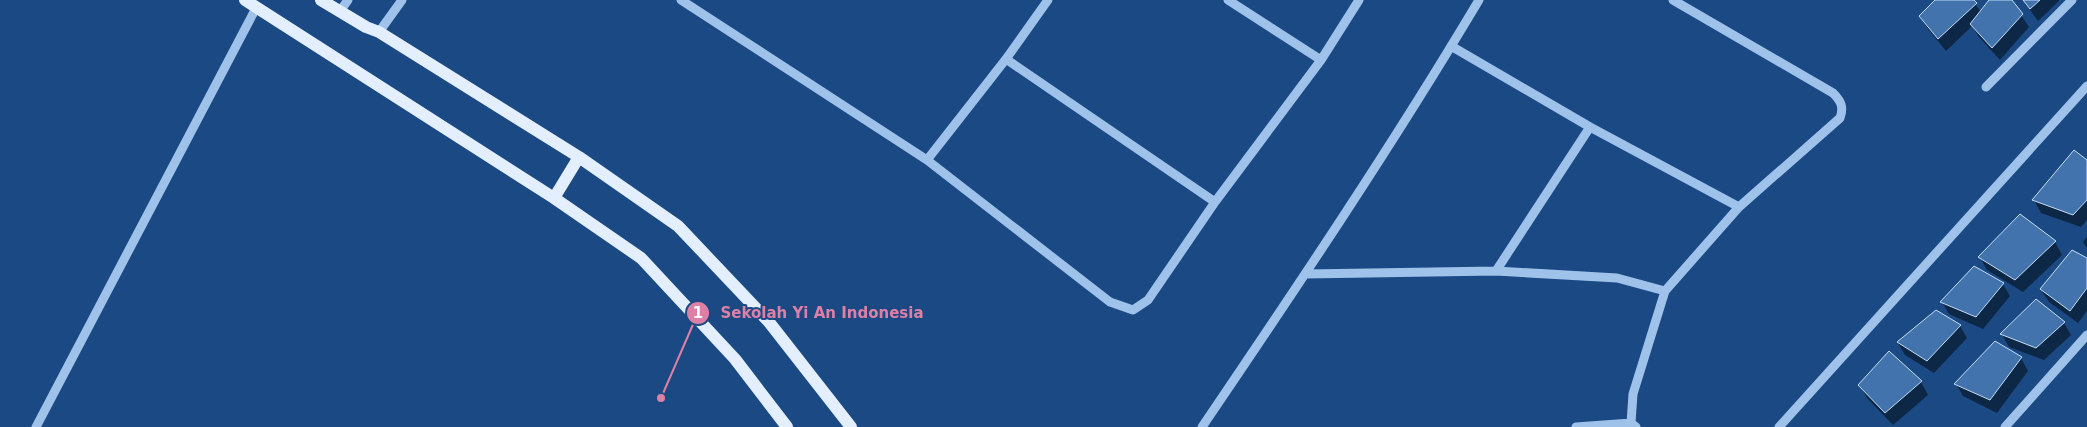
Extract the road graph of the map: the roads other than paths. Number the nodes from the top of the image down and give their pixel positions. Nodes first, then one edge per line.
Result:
1 (245, 0) edge
2 (321, 0) edge
3 (348, 0) edge
4 (402, 0) edge
5 (681, 0) edge
6 (1048, 0) edge
7 (1228, 0) edge
8 (1359, 0) edge
9 (1479, 0) edge
10 (1673, 0) edge
11 (2072, 0) edge
12 (256, 8) junction
13 (340, 11) junction
14 (379, 32) junction
15 (1451, 46) junction
16 (1006, 59) junction
17 (1321, 60) junction
18 (2087, 86) edge
19 (1986, 87) dead end
20 (1590, 126) junction
21 (579, 157) junction
22 (927, 160) junction
23 (554, 198) junction
24 (1215, 202) junction
25 (1739, 207) junction
26 (1496, 271) junction
27 (1306, 274) junction
28 (1665, 291) junction
29 (2087, 335) edge
30 (1633, 425) edge
31 (36, 427) edge
32 (787, 427) edge
33 (851, 427) edge
34 (1202, 427) edge
35 (1576, 427) edge
36 (1779, 427) edge
37 (2005, 427) edge

1 - 12 main road
2 - 13 main road
3 - 13 street
4 - 14 street
5 - 22 street
6 - 16 street
7 - 17 street
8 - 17 street
9 - 15 street
10 - 25 street
11 - 19 street
12 - 23 main road
12 - 31 street
13 - 14 main road
14 - 21 main road
15 - 20 street
15 - 27 street
16 - 22 street
16 - 24 street
17 - 24 street
18 - 36 street
20 - 25 street
20 - 26 street
21 - 23 main road
21 - 33 main road
22 - 24 street
23 - 32 main road
25 - 28 street
26 - 27 street
26 - 28 street
27 - 34 street
28 - 30 street
29 - 37 street
30 - 35 street

